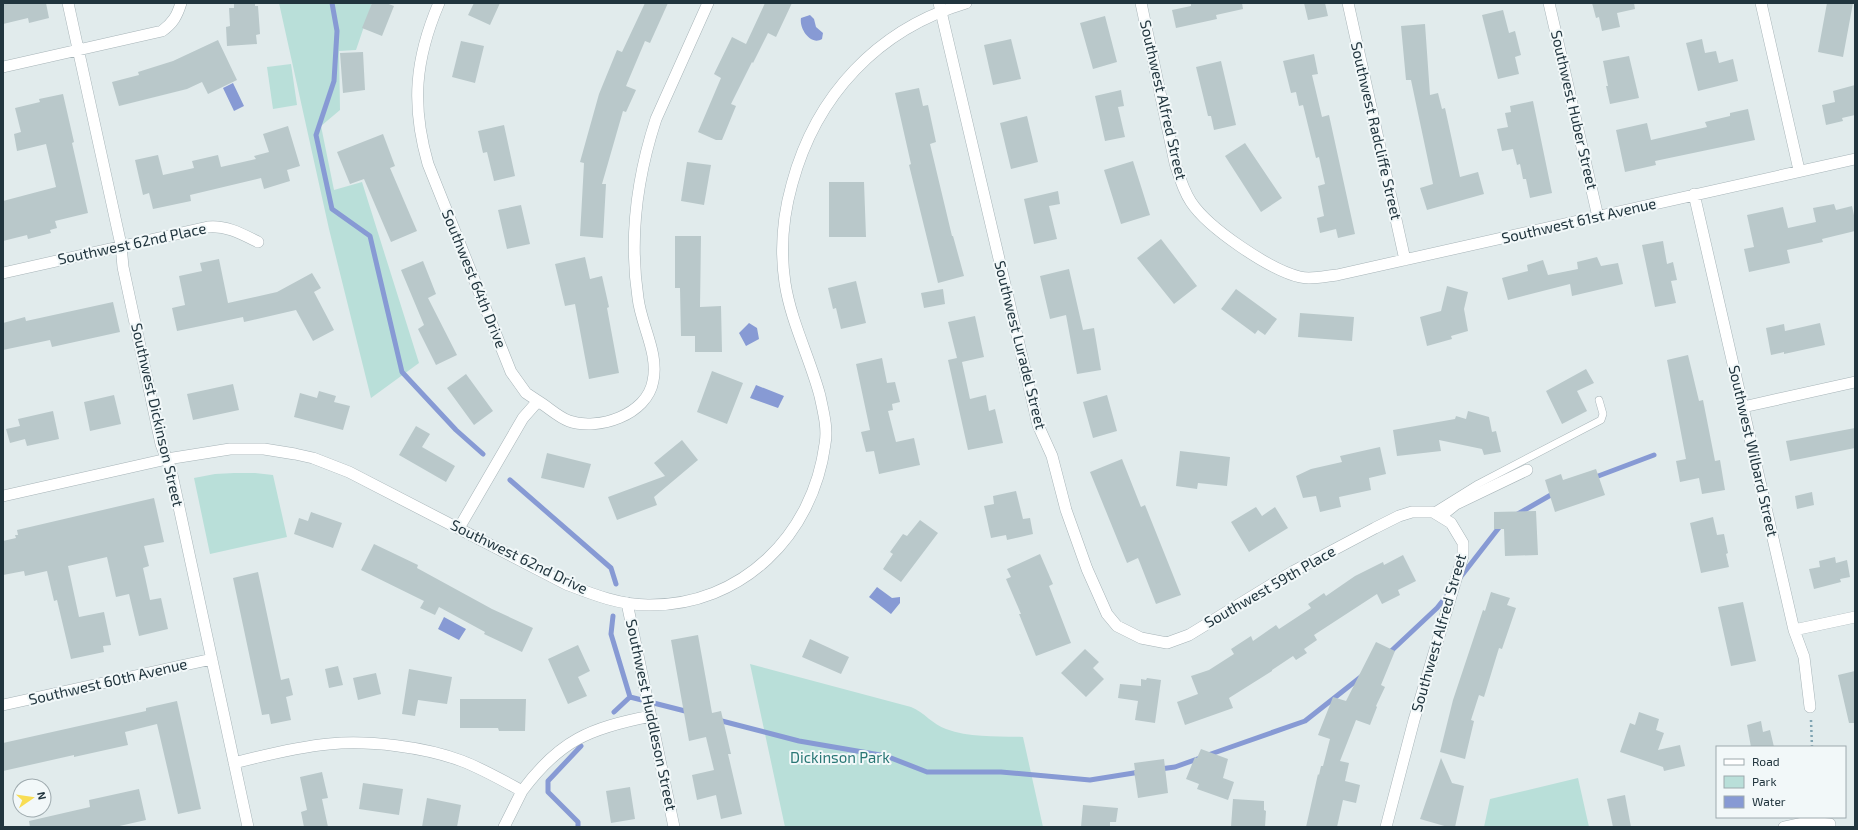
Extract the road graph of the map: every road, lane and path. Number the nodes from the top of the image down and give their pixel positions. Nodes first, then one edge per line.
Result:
1 (68, 3) edge
2 (181, 3) edge
3 (439, 3) edge
4 (708, 3) edge
5 (966, 3) edge
6 (1140, 3) edge
7 (1348, 3) edge
8 (1549, 3) edge
9 (1761, 3) edge
10 (940, 7) edge
11 (79, 50) junction
12 (3, 67) edge
13 (1855, 159) edge
14 (1799, 170) junction
15 (1694, 194) junction
16 (1598, 217) junction
17 (258, 242) dead end
18 (121, 245) junction
19 (1405, 260) junction
20 (3, 273) edge
21 (1302, 278) joint
22 (1855, 382) edge
23 (1598, 400) dead end
24 (538, 402) junction
25 (1743, 407) junction
26 (166, 458) junction
27 (1528, 470) dead end
28 (3, 496) edge
29 (1437, 514) junction
30 (458, 528) junction
31 (627, 603) junction
32 (1855, 617) edge
33 (1794, 630) junction
34 (1189, 635) joint
35 (212, 659) junction
36 (3, 705) edge
37 (1810, 707) joint
38 (651, 716) junction
39 (1812, 746) edge
40 (234, 763) junction
41 (522, 791) junction
42 (1830, 826) edge
43 (248, 827) edge
44 (504, 827) edge
45 (674, 827) edge
46 (1386, 827) edge
47 (1784, 827) edge

1 - 11 street, Southwest Dickinson Street
2 - 11 street
3 - 24 street, Southwest 64th Drive
4 - 24 street, Southwest 64th Drive
5 - 10 street, Southwest 62nd Drive
6 - 21 street, Southwest Alfred Street
7 - 19 street, Southwest Radcliffe Street
8 - 16 street, Southwest Huber Street
9 - 14 street
10 - 31 street, Southwest 62nd Drive
10 - 34 street, Southwest Luradel Street
11 - 12 street
11 - 18 street, Southwest Dickinson Street
13 - 14 street, Southwest 61st Avenue
14 - 15 street, Southwest 61st Avenue
15 - 16 street, Southwest 61st Avenue
15 - 25 street, Southwest Wilbard Street
16 - 19 street, Southwest 61st Avenue
17 - 18 street, Southwest 62nd Place
18 - 20 street, Southwest 62nd Place
18 - 26 street, Southwest Dickinson Street
19 - 21 street, Southwest 61st Avenue
22 - 25 street
23 - 29 lane
24 - 30 street
25 - 33 street, Southwest Wilbard Street
26 - 28 street
26 - 30 street, Southwest 62nd Drive
26 - 35 street, Southwest Dickinson Street
27 - 29 street
29 - 34 street, Southwest 59th Place
29 - 46 street, Southwest Alfred Street
30 - 31 street, Southwest 62nd Drive
31 - 38 street, Southwest Huddleson Street
32 - 33 street
33 - 37 street, Southwest Wilbard Street
35 - 36 street, Southwest 60th Avenue
35 - 40 street, Southwest Dickinson Street
37 - 39 path
38 - 41 street
38 - 45 street, Southwest Huddleson Street
40 - 41 street
40 - 43 street, Southwest Dickinson Street
41 - 44 street
42 - 47 street

